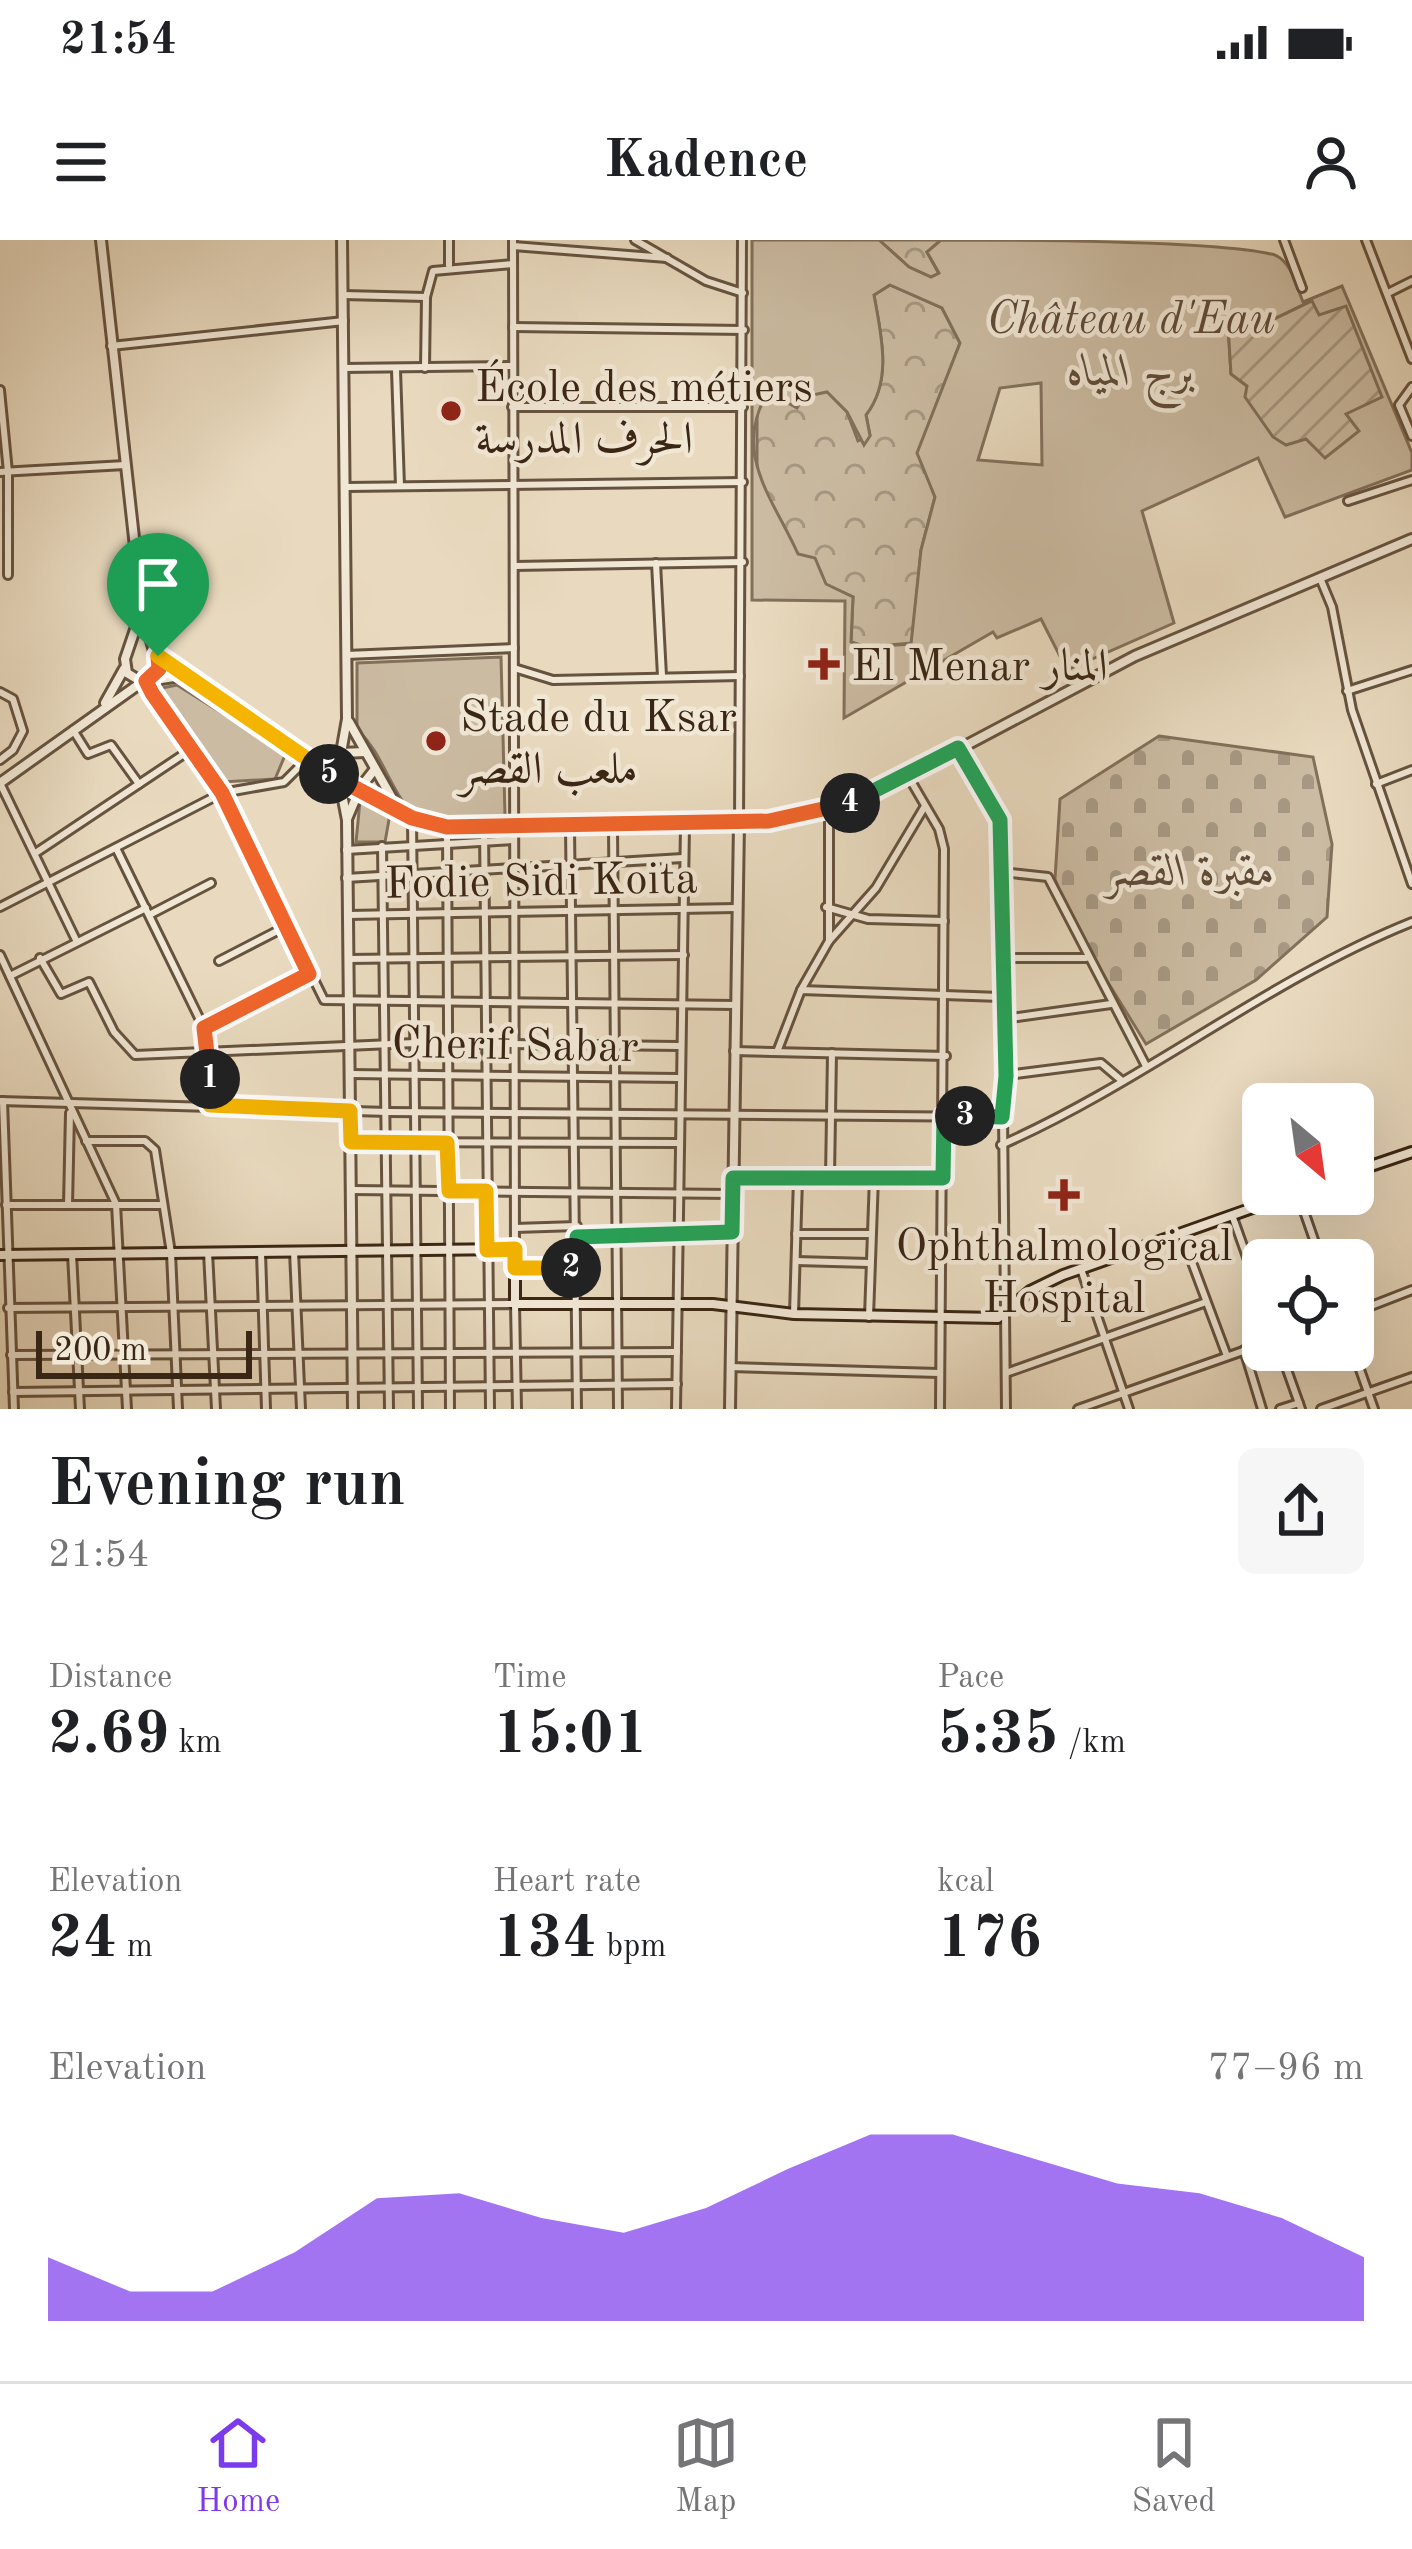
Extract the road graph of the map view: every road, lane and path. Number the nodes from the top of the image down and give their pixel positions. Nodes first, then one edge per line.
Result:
1 (101, 240) edge
2 (342, 240) edge
3 (449, 240) edge
4 (635, 240) edge
5 (742, 240) edge
6 (1284, 240) edge
7 (1366, 240) edge
8 (513, 243) edge
9 (667, 258) junction
10 (513, 264) junction
11 (449, 265) junction
12 (1412, 281) edge
13 (1402, 286) junction
14 (1302, 288) dead end
15 (743, 293) junction
16 (1388, 293) junction
17 (343, 295) junction
18 (1412, 296) edge
19 (426, 297) junction
20 (344, 321) junction
21 (512, 327) junction
22 (743, 330) junction
23 (111, 346) junction
24 (1412, 359) edge
25 (512, 366) junction
26 (343, 368) junction
27 (396, 368) junction
28 (425, 368) junction
29 (1412, 387) edge
30 (0, 390) edge
31 (512, 407) junction
32 (743, 407) junction
33 (1412, 436) edge
34 (125, 465) junction
35 (4, 472) edge
36 (1412, 480) edge
37 (742, 482) junction
38 (514, 484) junction
39 (400, 486) junction
40 (346, 487) junction
41 (1348, 501) dead end
42 (1412, 539) edge
43 (743, 562) junction
44 (656, 563) junction
45 (514, 566) junction
46 (8, 575) dead end
47 (1319, 577) junction
48 (142, 610) junction
49 (514, 648) junction
50 (156, 653) junction
51 (127, 655) junction
52 (346, 655) junction
53 (125, 667) junction
54 (514, 668) junction
55 (1412, 670) edge
56 (180, 676) junction
57 (662, 676) junction
58 (740, 676) junction
59 (146, 681) junction
60 (1348, 691) junction
61 (0, 692) edge
62 (101, 709) junction
63 (347, 719) junction
64 (73, 730) junction
65 (193, 748) junction
66 (958, 748) junction
67 (365, 752) junction
68 (339, 756) junction
69 (301, 757) junction
70 (0, 760) edge
71 (374, 769) junction
72 (1412, 770) edge
73 (908, 776) junction
74 (338, 781) junction
75 (0, 783) edge
76 (139, 784) junction
77 (1376, 784) junction
78 (362, 788) junction
79 (222, 793) junction
80 (925, 806) junction
81 (398, 808) junction
82 (829, 810) junction
83 (412, 818) junction
84 (346, 820) junction
85 (739, 823) junction
86 (686, 825) junction
87 (447, 827) junction
88 (613, 827) junction
89 (571, 828) junction
90 (484, 829) junction
91 (514, 835) junction
92 (485, 842) junction
93 (414, 844) junction
94 (446, 844) junction
95 (382, 846) junction
96 (116, 848) junction
97 (346, 850) junction
98 (38, 852) junction
99 (683, 858) junction
100 (1408, 861) edge
101 (614, 862) junction
102 (572, 865) junction
103 (513, 868) junction
104 (486, 870) junction
105 (446, 872) junction
106 (1001, 872) junction
107 (416, 874) junction
108 (383, 876) junction
109 (346, 878) junction
110 (51, 883) junction
111 (212, 883) dead end
112 (1412, 884) edge
113 (0, 907) edge
114 (826, 907) junction
115 (736, 908) junction
116 (684, 909) junction
117 (148, 911) junction
118 (572, 911) junction
119 (614, 911) junction
120 (513, 912) junction
121 (486, 913) junction
122 (415, 914) junction
123 (348, 915) junction
124 (384, 915) junction
125 (446, 915) junction
126 (851, 915) junction
127 (944, 921) junction
128 (1412, 922) edge
129 (287, 927) junction
130 (76, 940) junction
131 (829, 940) junction
132 (0, 955) edge
133 (684, 955) junction
134 (484, 956) junction
135 (513, 956) junction
136 (615, 957) junction
137 (40, 958) junction
138 (348, 958) junction
139 (414, 958) junction
140 (446, 958) junction
141 (573, 958) junction
142 (1004, 958) junction
143 (1086, 958) junction
144 (386, 959) junction
145 (219, 961) dead end
146 (309, 974) junction
147 (10, 976) junction
148 (801, 991) junction
149 (945, 995) junction
150 (1002, 997) junction
151 (349, 1001) junction
152 (388, 1001) junction
153 (447, 1001) junction
154 (416, 1002) junction
155 (485, 1003) junction
156 (514, 1003) junction
157 (573, 1004) junction
158 (615, 1004) junction
159 (682, 1004) junction
160 (1111, 1004) junction
161 (735, 1005) junction
162 (1003, 1019) junction
163 (204, 1028) junction
164 (416, 1043) junction
165 (485, 1044) junction
166 (514, 1044) junction
167 (350, 1045) junction
168 (387, 1045) junction
169 (448, 1045) junction
170 (574, 1045) junction
171 (615, 1045) junction
172 (679, 1046) junction
173 (209, 1051) junction
174 (734, 1051) junction
175 (777, 1052) junction
176 (832, 1053) junction
177 (946, 1056) junction
178 (1146, 1066) junction
179 (350, 1074) junction
180 (388, 1074) junction
181 (415, 1076) junction
182 (484, 1076) junction
183 (514, 1076) junction
184 (575, 1076) junction
185 (1006, 1076) junction
186 (447, 1077) junction
187 (615, 1077) junction
188 (679, 1078) junction
189 (1121, 1080) junction
190 (1, 1101) edge
191 (210, 1105) junction
192 (69, 1107) junction
193 (415, 1110) junction
194 (485, 1110) junction
195 (515, 1110) junction
196 (576, 1110) junction
197 (350, 1111) junction
198 (447, 1111) junction
199 (615, 1111) junction
200 (678, 1111) junction
201 (734, 1111) junction
202 (389, 1112) junction
203 (831, 1112) junction
204 (944, 1116) junction
205 (1002, 1117) junction
206 (86, 1141) junction
207 (516, 1141) junction
208 (351, 1142) junction
209 (486, 1142) junction
210 (577, 1142) junction
211 (416, 1143) junction
212 (447, 1143) junction
213 (615, 1143) junction
214 (678, 1143) junction
215 (389, 1144) junction
216 (1001, 1145) junction
217 (1412, 1152) edge
218 (1374, 1165) edge
219 (830, 1177) junction
220 (733, 1178) junction
221 (798, 1178) junction
222 (874, 1178) junction
223 (943, 1178) junction
224 (351, 1190) junction
225 (389, 1191) junction
226 (416, 1191) junction
227 (449, 1191) junction
228 (486, 1191) junction
229 (516, 1192) junction
230 (616, 1192) junction
231 (679, 1192) junction
232 (576, 1193) junction
233 (732, 1193) junction
234 (116, 1204) junction
235 (6, 1205) junction
236 (68, 1205) junction
237 (160, 1205) junction
238 (1242, 1212) edge
239 (1232, 1215) junction
240 (577, 1226) junction
241 (515, 1228) junction
242 (732, 1232) junction
243 (1181, 1233) junction
244 (678, 1234) junction
245 (796, 1234) junction
246 (871, 1234) junction
247 (616, 1236) junction
248 (577, 1237) junction
249 (1242, 1243) edge
250 (515, 1249) junction
251 (389, 1250) junction
252 (416, 1250) junction
253 (450, 1250) junction
254 (487, 1250) junction
255 (352, 1251) junction
256 (208, 1252) junction
257 (261, 1252) junction
258 (294, 1252) junction
259 (119, 1253) junction
260 (171, 1253) junction
261 (72, 1254) junction
262 (3, 1255) edge
263 (796, 1261) junction
264 (869, 1263) junction
265 (515, 1268) junction
266 (577, 1268) junction
267 (1081, 1269) junction
268 (1412, 1290) edge
269 (1206, 1302) junction
270 (616, 1303) junction
271 (488, 1304) junction
272 (515, 1304) junction
273 (577, 1304) junction
274 (677, 1304) junction
275 (1374, 1305) edge
276 (122, 1306) junction
277 (173, 1306) junction
278 (352, 1306) junction
279 (389, 1306) junction
280 (416, 1306) junction
281 (449, 1306) junction
282 (75, 1307) junction
283 (211, 1307) junction
284 (263, 1307) junction
285 (296, 1307) junction
286 (8, 1308) junction
287 (731, 1308) junction
288 (794, 1314) junction
289 (1004, 1315) junction
290 (869, 1317) junction
291 (939, 1319) junction
292 (1104, 1337) junction
293 (577, 1349) junction
294 (616, 1349) junction
295 (515, 1350) junction
296 (353, 1351) junction
297 (416, 1351) junction
298 (448, 1351) junction
299 (488, 1351) junction
300 (1242, 1351) edge
301 (264, 1352) junction
302 (299, 1352) junction
303 (390, 1352) junction
304 (677, 1352) junction
305 (176, 1353) junction
306 (213, 1353) junction
307 (124, 1354) junction
308 (11, 1355) junction
309 (77, 1355) junction
310 (1227, 1356) junction
311 (730, 1367) junction
312 (1250, 1371) edge
313 (1288, 1371) edge
314 (1360, 1371) edge
315 (1006, 1372) junction
316 (939, 1373) junction
317 (1412, 1377) edge
318 (616, 1383) junction
319 (515, 1384) junction
320 (577, 1384) junction
321 (677, 1384) junction
322 (451, 1385) junction
323 (490, 1385) junction
324 (388, 1386) junction
325 (416, 1386) junction
326 (353, 1387) junction
327 (266, 1388) junction
328 (301, 1388) junction
329 (177, 1389) junction
330 (214, 1389) junction
331 (126, 1390) junction
332 (79, 1391) junction
333 (13, 1392) junction
334 (1368, 1393) junction
335 (1123, 1394) junction
336 (1300, 1406) edge
337 (14, 1409) edge
338 (80, 1409) edge
339 (127, 1409) edge
340 (178, 1409) edge
341 (215, 1409) edge
342 (266, 1409) edge
343 (302, 1409) edge
344 (353, 1409) edge
345 (389, 1409) edge
346 (418, 1409) edge
347 (450, 1409) edge
348 (490, 1409) edge
349 (517, 1409) edge
350 (578, 1409) edge
351 (618, 1409) edge
352 (676, 1409) edge
353 (730, 1409) edge
354 (940, 1409) edge
355 (1006, 1409) edge
356 (1078, 1409) edge
357 (1129, 1409) edge
358 (1262, 1409) edge
359 (1280, 1409) edge
360 (1321, 1409) edge
361 (1374, 1409) edge

1 - 23 street
2 - 17 street
3 - 11 street
4 - 9 street
5 - 15 street
6 - 14 street
7 - 16 street
8 - 9 street
8 - 10 street
9 - 15 street
10 - 11 street
10 - 21 street
11 - 19 street
12 - 13 street
13 - 16 street
13 - 18 street
15 - 22 street
16 - 24 street
17 - 19 street
17 - 20 street
19 - 28 street
20 - 23 street
20 - 26 street
21 - 22 street
21 - 25 street
22 - 32 street
23 - 34 street
25 - 28 street
25 - 31 street
26 - 27 street
26 - 40 street
27 - 28 street
27 - 39 street
29 - 33 street
30 - 35 street
31 - 32 street
31 - 38 street
32 - 37 street
34 - 35 street
34 - 48 street
35 - 46 street
36 - 41 street
37 - 38 street
37 - 43 street
38 - 39 street
38 - 45 street
39 - 40 street
40 - 52 street
42 - 47 street
43 - 44 street
43 - 58 street
44 - 45 street
44 - 57 street
45 - 49 street
47 - 60 street
47 - 66 street
48 - 50 street
48 - 51 street
49 - 52 street
49 - 54 street
50 - 51 street
50 - 56 street
50 - 59 street
51 - 53 street
52 - 63 street
53 - 59 street
53 - 62 street
54 - 57 street
54 - 91 street
55 - 60 street
56 - 59 street
56 - 69 street
57 - 58 street
58 - 85 street
59 - 62 street
59 - 65 street
60 - 77 street
61 - 70 street
62 - 64 street
63 - 67 street
63 - 68 street
64 - 75 street
64 - 76 street
65 - 76 street
65 - 79 street
66 - 73 street
66 - 106 street
67 - 68 street
67 - 71 street
68 - 69 street
68 - 74 street
69 - 74 street
69 - 79 street
71 - 78 street
71 - 81 street
72 - 77 street
73 - 80 street
73 - 82 street
74 - 78 street
74 - 84 street
75 - 98 street
76 - 98 street
77 - 100 street
78 - 81 street
78 - 84 street
79 - 96 street
79 - 129 street
80 - 126 street
80 - 127 street
81 - 83 street
82 - 85 street
82 - 114 street
83 - 87 street
83 - 93 street
84 - 97 street
85 - 86 street
85 - 115 street
86 - 88 street
86 - 99 street
87 - 90 street
87 - 94 street
88 - 89 street
88 - 101 street
89 - 91 street
89 - 102 street
90 - 91 street
90 - 92 street
91 - 92 street
91 - 103 street
92 - 94 street
92 - 104 street
93 - 94 street
93 - 95 street
93 - 107 street
94 - 105 street
95 - 97 street
95 - 108 street
96 - 110 street
96 - 117 street
97 - 109 street
98 - 110 street
99 - 101 street
99 - 116 street
100 - 112 street
101 - 102 street
101 - 119 street
102 - 103 street
102 - 118 street
103 - 104 street
103 - 120 street
104 - 105 street
104 - 121 street
105 - 107 street
105 - 125 street
106 - 142 street
106 - 143 street
107 - 108 street
107 - 122 street
108 - 109 street
108 - 124 street
109 - 123 street
110 - 113 street
110 - 130 street
111 - 117 street
114 - 126 street
114 - 131 street
115 - 116 street, Fodie Sidi Koita
115 - 161 street
116 - 119 street, Fodie Sidi Koita
116 - 133 street
117 - 130 street
117 - 163 street
118 - 119 street, Fodie Sidi Koita
118 - 120 street, Fodie Sidi Koita
118 - 141 street
119 - 136 street
120 - 121 street, Fodie Sidi Koita
120 - 135 street
121 - 125 street, Fodie Sidi Koita
121 - 134 street
122 - 124 street, Fodie Sidi Koita
122 - 125 street, Fodie Sidi Koita
122 - 139 street
123 - 124 street, Fodie Sidi Koita
123 - 138 street
124 - 144 street
125 - 140 street
126 - 127 street
126 - 131 street
127 - 149 street
128 - 178 street
129 - 145 street
129 - 146 street
130 - 137 street
131 - 148 street
132 - 147 street
133 - 136 street
133 - 159 street
134 - 135 street
134 - 140 street
134 - 155 street
135 - 141 street
135 - 156 street
136 - 141 street
136 - 158 street
137 - 147 street
137 - 173 street
138 - 144 street
138 - 151 street
139 - 140 street
139 - 144 street
139 - 154 street
140 - 153 street
141 - 157 street
142 - 143 street
142 - 150 street
143 - 160 street
144 - 152 street
146 - 151 street
146 - 163 street
147 - 192 street
148 - 149 street
148 - 175 street
149 - 150 street
149 - 177 street
150 - 162 street
151 - 152 street
151 - 167 street
152 - 154 street
152 - 168 street
153 - 154 street
153 - 155 street
153 - 169 street
154 - 164 street
155 - 156 street
155 - 165 street
156 - 157 street
156 - 166 street
157 - 158 street
157 - 170 street
158 - 159 street
158 - 171 street
159 - 161 street
159 - 172 street
160 - 162 street
160 - 178 street
161 - 174 street
162 - 185 street
163 - 173 street
164 - 168 street
164 - 169 street
164 - 181 street
165 - 166 street
165 - 169 street
165 - 182 street
166 - 170 street
166 - 183 street
167 - 168 street
167 - 173 street
167 - 179 street
168 - 180 street
169 - 186 street
170 - 171 street
170 - 184 street
171 - 172 street
171 - 187 street
172 - 188 street
173 - 191 street
174 - 175 street
174 - 201 street
175 - 176 street
176 - 177 street
176 - 203 street
177 - 204 street
178 - 189 street
179 - 180 street, Cherif Sabar
179 - 197 street
180 - 181 street, Cherif Sabar
180 - 202 street
181 - 186 street, Cherif Sabar
181 - 193 street
182 - 183 street, Cherif Sabar
182 - 186 street, Cherif Sabar
182 - 194 street
183 - 184 street, Cherif Sabar
183 - 195 street
184 - 187 street, Cherif Sabar
184 - 196 street
185 - 189 street
185 - 205 street
186 - 198 street
187 - 188 street, Cherif Sabar
187 - 199 street
188 - 200 street
189 - 216 street
190 - 192 street
190 - 235 street
191 - 192 street
191 - 197 street
192 - 206 street
192 - 236 street
193 - 198 street
193 - 202 street
193 - 211 street
194 - 195 street
194 - 198 street
194 - 209 street
195 - 196 street
195 - 207 street
196 - 199 street
196 - 210 street
197 - 202 street
197 - 208 street
198 - 212 street
199 - 200 street
199 - 213 street
200 - 201 street
200 - 214 street
201 - 203 street
201 - 220 street
202 - 215 street
203 - 204 street
203 - 219 street
204 - 205 street
204 - 223 street
205 - 216 street
206 - 234 street
206 - 237 street
207 - 209 street
207 - 210 street
207 - 229 street
208 - 215 street
208 - 224 street
209 - 212 street
209 - 228 street
210 - 213 street
210 - 232 street
211 - 212 street
211 - 215 street
211 - 226 street
212 - 227 street
213 - 214 street
213 - 230 street
214 - 231 street
215 - 225 street
216 - 289 street
217 - 218 street
219 - 221 street
219 - 222 street
220 - 221 street
220 - 233 street
221 - 245 street
222 - 223 street
222 - 246 street
223 - 291 street
224 - 225 street
224 - 255 street
225 - 226 street
225 - 251 street
226 - 227 street
226 - 252 street
227 - 228 street
227 - 253 street
228 - 229 street
228 - 254 street
229 - 232 street
229 - 241 street
230 - 231 street
230 - 232 street
230 - 247 street
231 - 233 street
231 - 244 street
232 - 240 street
233 - 242 street
234 - 236 street
234 - 237 street
234 - 259 street
235 - 236 street
235 - 262 street
237 - 260 street
238 - 239 street
239 - 243 street
239 - 249 street
240 - 241 street
240 - 248 street
241 - 250 street
242 - 244 street
242 - 287 street
243 - 267 street
243 - 269 street
244 - 247 street
244 - 274 street
245 - 246 street
245 - 263 street
246 - 264 street
247 - 248 street
247 - 270 street
248 - 266 street
250 - 254 street
250 - 265 street
251 - 252 street
251 - 255 street
251 - 279 street
252 - 253 street
252 - 280 street
253 - 254 street
253 - 281 street
254 - 271 street
255 - 258 street
255 - 278 street
256 - 257 street
256 - 260 street
256 - 283 street
257 - 258 street
257 - 284 street
258 - 285 street
259 - 260 street
259 - 261 street
259 - 276 street
260 - 277 street
261 - 262 street
261 - 282 street
262 - 286 street
263 - 264 street
263 - 288 street
264 - 290 street
265 - 266 street
265 - 272 street
266 - 273 street
267 - 289 street
267 - 292 street
268 - 275 street
269 - 292 street
269 - 310 street
270 - 273 street
270 - 274 street
270 - 294 street
271 - 272 street
271 - 281 street
271 - 299 street
272 - 273 street
272 - 295 street
273 - 293 street
274 - 287 street
274 - 304 street
276 - 277 street
276 - 282 street
276 - 307 street
277 - 283 street
277 - 305 street
278 - 279 street
278 - 285 street
278 - 296 street
279 - 280 street
279 - 303 street
280 - 281 street
280 - 297 street
281 - 298 street
282 - 286 street
282 - 309 street
283 - 284 street
283 - 306 street
284 - 285 street
284 - 301 street
285 - 302 street
286 - 308 street
287 - 288 street
287 - 311 street
288 - 290 street
289 - 291 street
289 - 315 street
290 - 291 street
291 - 316 street
292 - 315 street
292 - 335 street
293 - 294 street
293 - 295 street
293 - 320 street
294 - 304 street
294 - 318 street
295 - 299 street
295 - 319 street
296 - 302 street
296 - 303 street
296 - 326 street
297 - 298 street
297 - 303 street
297 - 325 street
298 - 299 street
298 - 322 street
299 - 323 street
300 - 310 street
301 - 302 street
301 - 306 street
301 - 327 street
302 - 328 street
303 - 324 street
304 - 321 street
305 - 306 street
305 - 307 street
305 - 329 street
306 - 330 street
307 - 309 street
307 - 331 street
308 - 309 street
308 - 333 street
309 - 332 street
310 - 335 street
311 - 316 street
311 - 353 street
312 - 358 street
313 - 336 street
314 - 334 street
315 - 355 street
316 - 354 street
317 - 334 street
318 - 320 street
318 - 321 street
318 - 351 street
319 - 320 street
319 - 323 street
319 - 349 street
320 - 350 street
321 - 352 street
322 - 323 street
322 - 325 street
322 - 347 street
323 - 348 street
324 - 325 street
324 - 326 street
324 - 345 street
325 - 346 street
326 - 328 street
326 - 344 street
327 - 328 street
327 - 330 street
327 - 342 street
328 - 343 street
329 - 330 street
329 - 331 street
329 - 340 street
330 - 341 street
331 - 332 street
331 - 339 street
332 - 333 street
332 - 338 street
333 - 337 street
334 - 360 street
334 - 361 street
335 - 356 street
335 - 357 street
336 - 359 street

